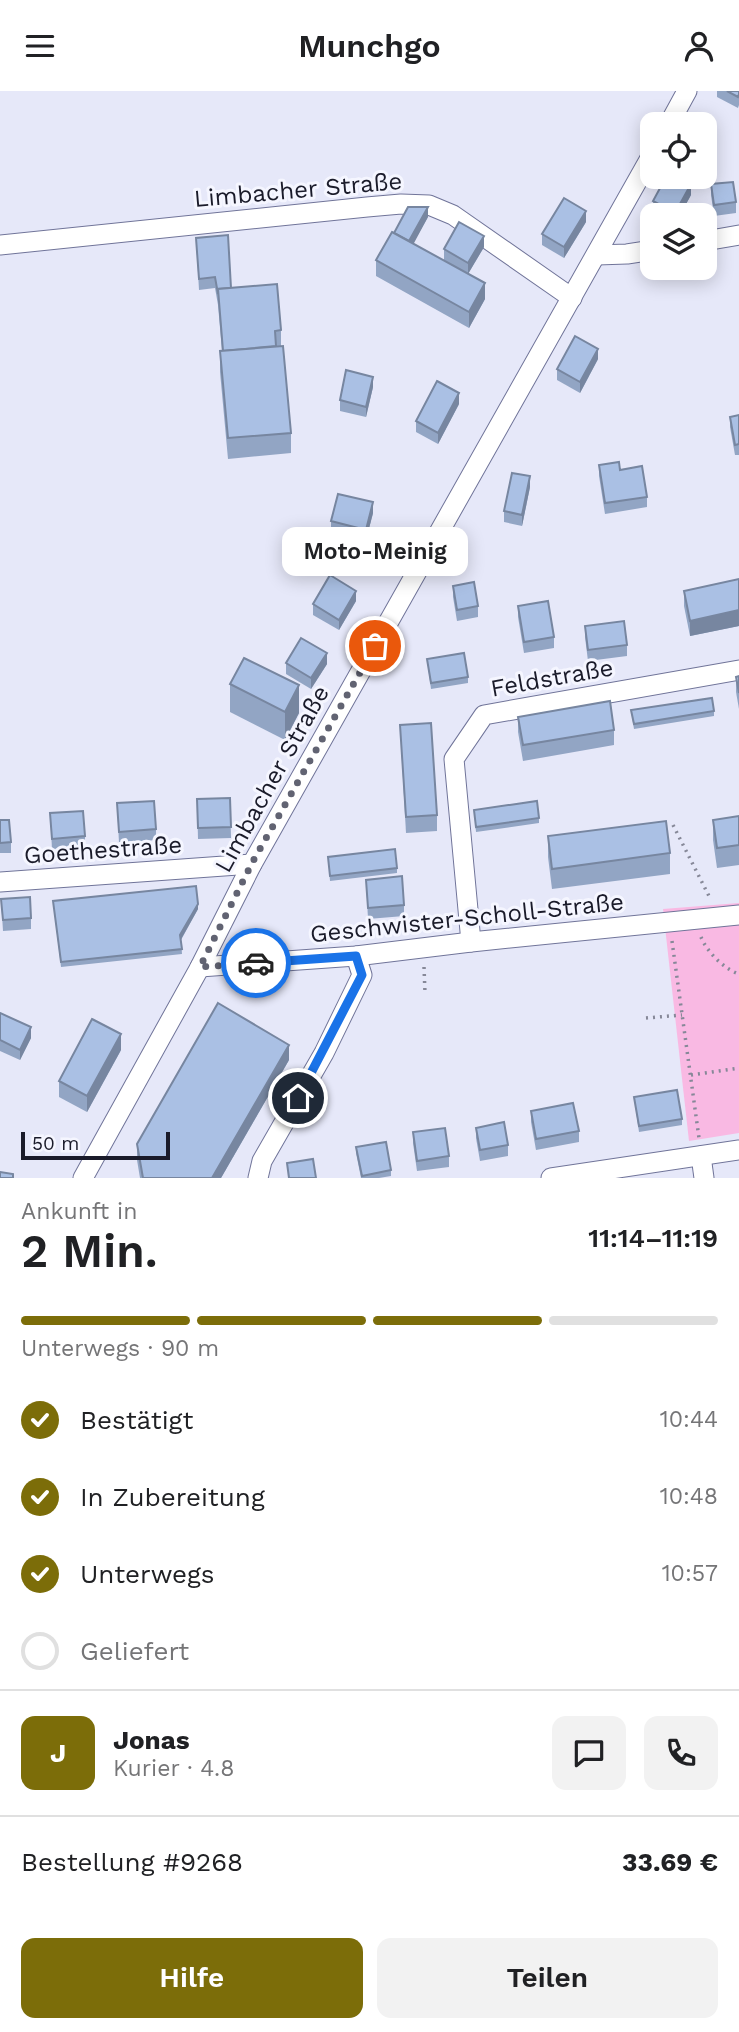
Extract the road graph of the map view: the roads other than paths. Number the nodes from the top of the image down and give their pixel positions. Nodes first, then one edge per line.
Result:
1 (687, 91) edge
2 (676, 112) edge
3 (640, 177) edge
4 (739, 235) edge
5 (717, 239) edge
6 (0, 245) edge
7 (640, 252) edge
8 (597, 255) junction
9 (572, 298) junction
10 (739, 670) edge
11 (252, 863) junction
12 (0, 882) edge
13 (739, 915) edge
14 (471, 942) junction
15 (356, 956) junction
16 (200, 967) junction
17 (739, 1150) edge
18 (702, 1156) junction
19 (83, 1178) edge
20 (258, 1178) edge
21 (551, 1178) edge
22 (704, 1178) edge

1 - 2 street
3 - 8 street, Limbacher Straße
4 - 5 street
6 - 9 street, Limbacher Straße
7 - 8 street
8 - 9 street, Limbacher Straße
9 - 11 street, Limbacher Straße
10 - 14 street, Feldstraße
11 - 12 street, Goethestraße
11 - 16 street, Limbacher Straße
13 - 14 street, Geschwister-Scholl-Straße
14 - 15 street, Geschwister-Scholl-Straße
15 - 16 street, Geschwister-Scholl-Straße
15 - 20 street
16 - 19 street, Limbacher Straße
17 - 18 street
18 - 21 street
18 - 22 street

